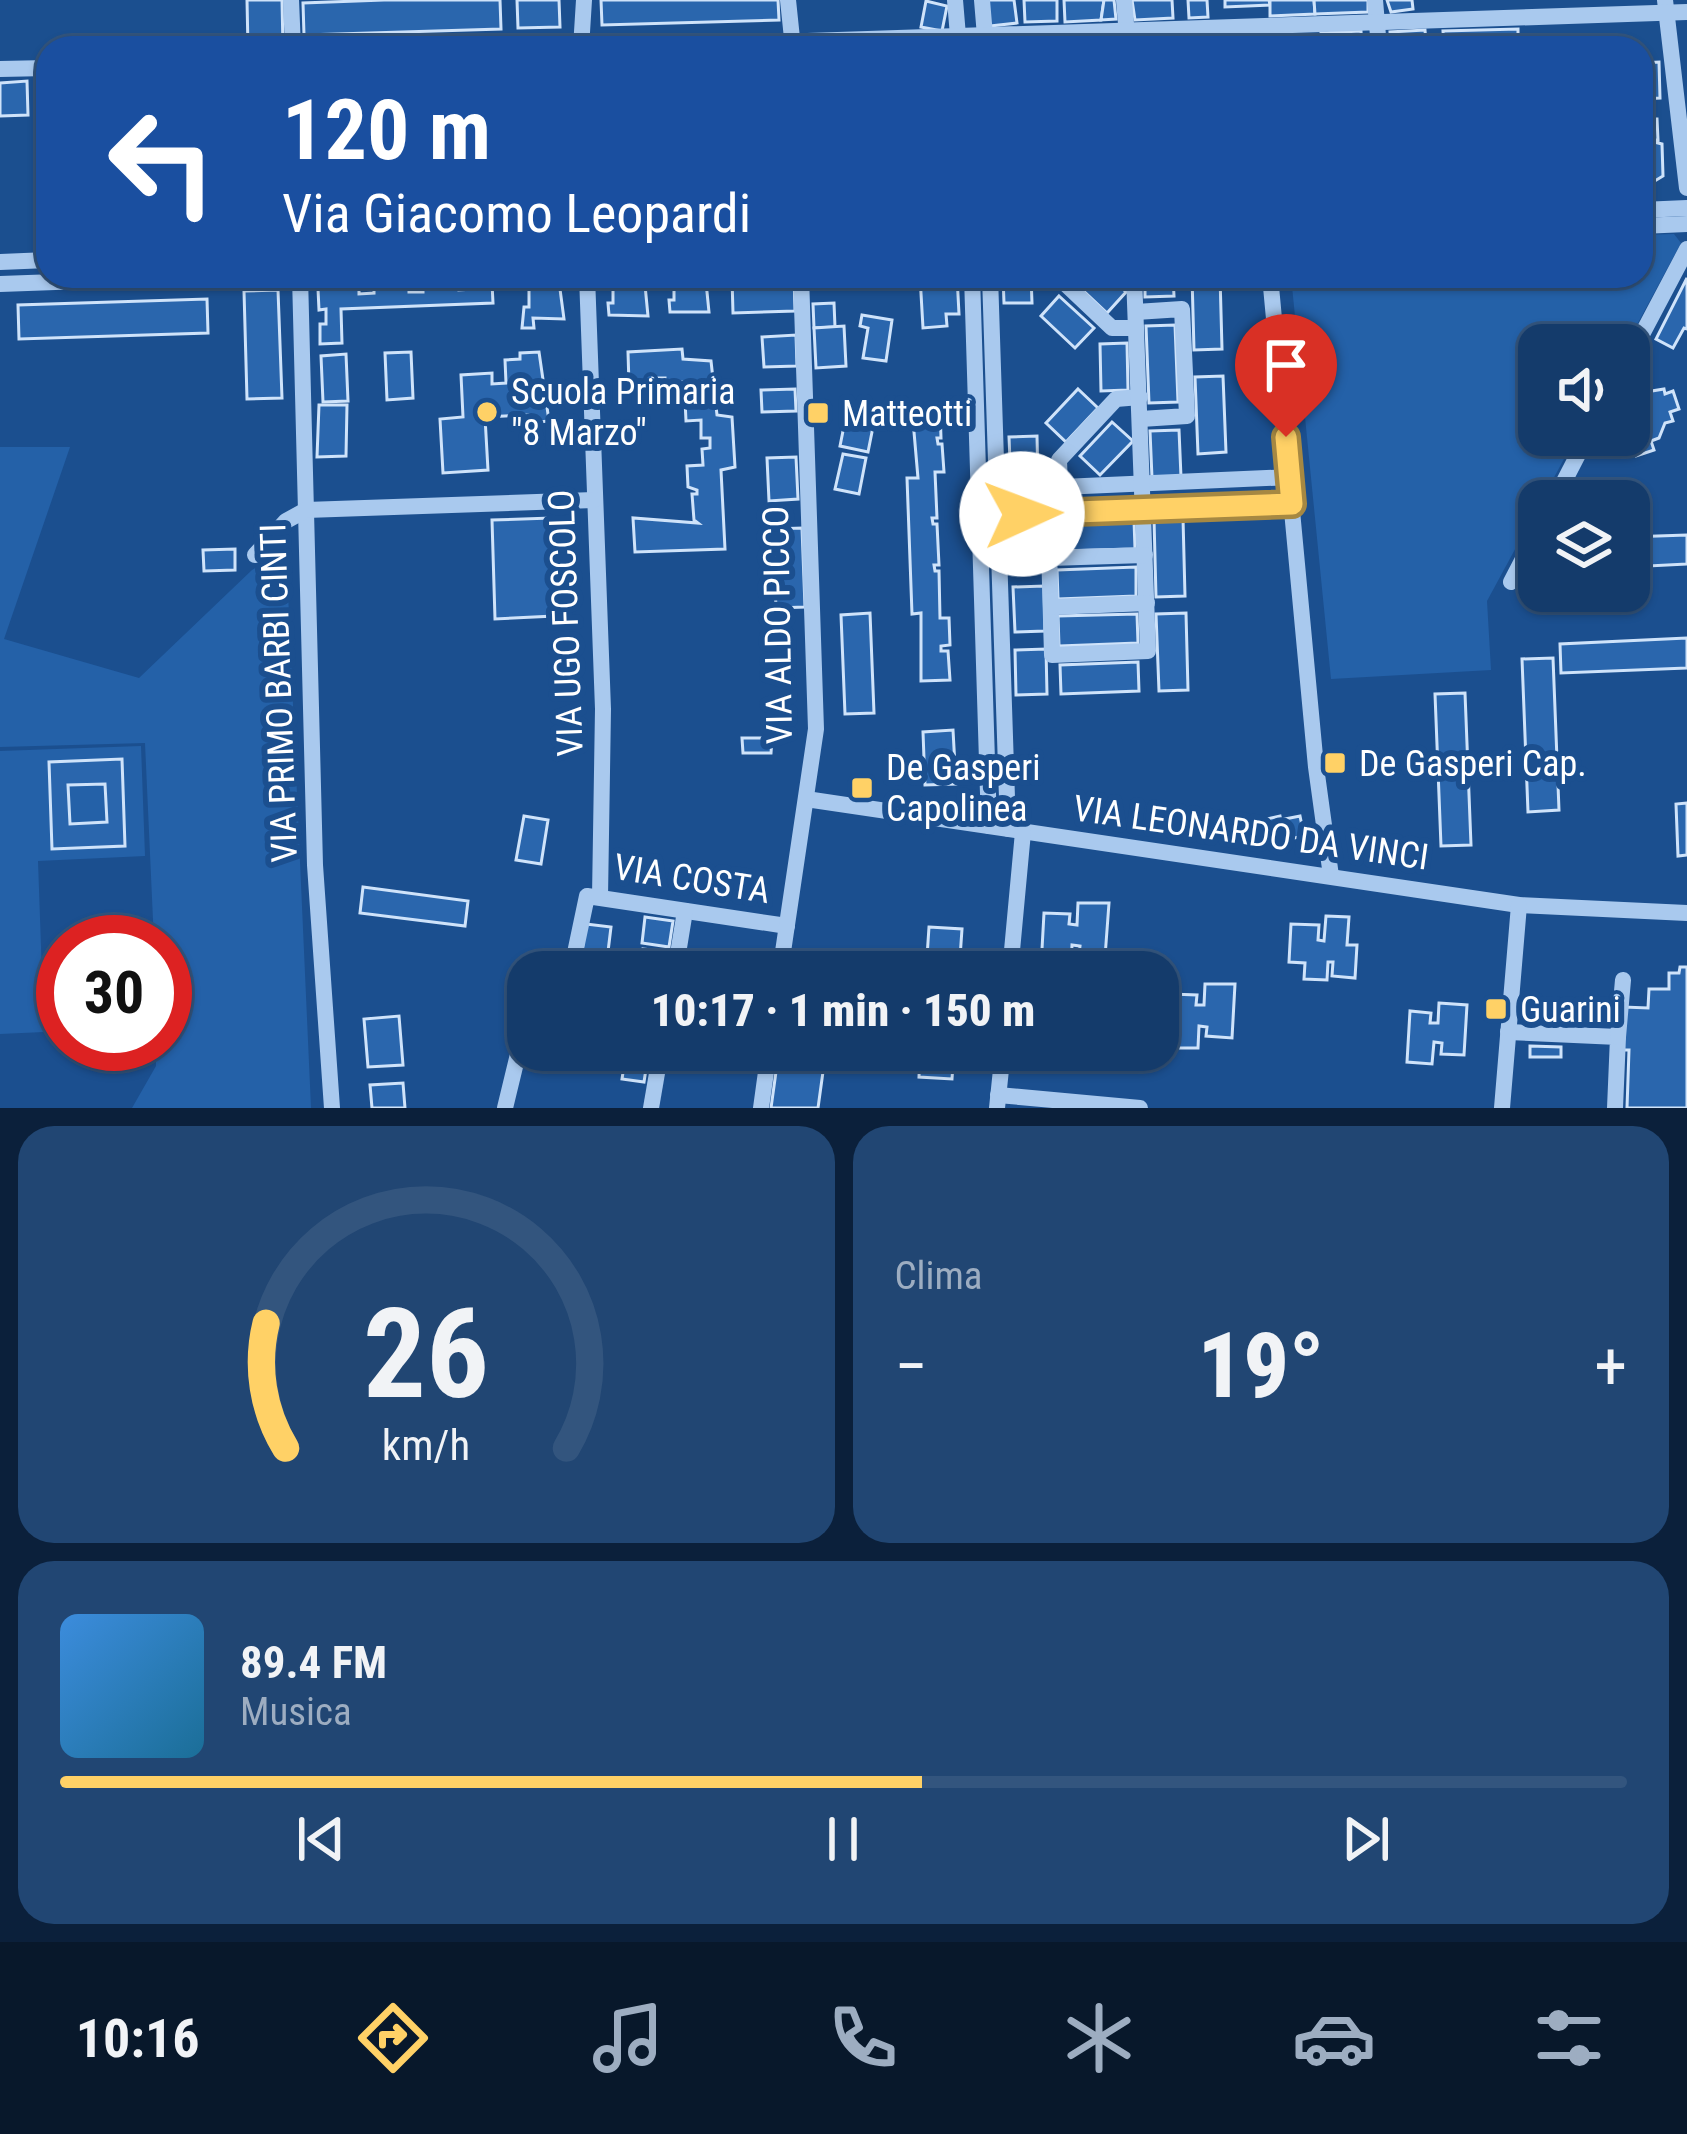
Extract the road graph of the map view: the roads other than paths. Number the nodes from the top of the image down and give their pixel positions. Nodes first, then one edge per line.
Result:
1 (291, 0) edge
2 (584, 0) edge
3 (788, 0) edge
4 (955, 0) edge
5 (982, 0) edge
6 (1124, 0) edge
7 (1375, 0) edge
8 (1666, 7) edge
9 (1687, 12) edge
10 (1378, 22) junction
11 (292, 36) edge
12 (582, 36) edge
13 (792, 36) edge
14 (958, 36) edge
15 (985, 36) edge
16 (1128, 36) edge
17 (1172, 36) edge
18 (1379, 36) edge
19 (36, 68) edge
20 (0, 69) edge
21 (1687, 188) edge
22 (1687, 208) edge
23 (1653, 209) edge
24 (1687, 224) edge
25 (1653, 225) edge
26 (1687, 249) edge
27 (36, 260) edge
28 (0, 262) edge
29 (36, 283) edge
30 (0, 284) edge
31 (300, 288) edge
32 (587, 288) edge
33 (801, 288) edge
34 (972, 288) edge
35 (991, 288) edge
36 (1070, 288) edge
37 (1135, 288) edge
38 (1271, 288) edge
39 (1136, 320) junction
40 (1647, 324) edge
41 (1140, 397) junction
42 (1141, 419) junction
43 (1290, 477) junction
44 (1144, 484) junction
45 (1060, 488) junction
46 (996, 490) junction
47 (595, 500) junction
48 (1292, 504) junction
49 (306, 510) junction
50 (1143, 510) junction
51 (1048, 513) junction
52 (997, 515) junction
53 (255, 555) dead end
54 (1145, 555) junction
55 (1049, 558) junction
56 (1518, 569) edge
57 (1511, 582) dead end
58 (1147, 603) junction
59 (1051, 607) junction
60 (806, 799) junction
61 (989, 826) junction
62 (1016, 830) junction
63 (1331, 876) junction
64 (594, 896) junction
65 (1519, 905) junction
66 (685, 911) junction
67 (1687, 913) edge
68 (787, 926) junction
69 (578, 951) edge
70 (678, 951) edge
71 (783, 951) edge
72 (1011, 951) edge
73 (1623, 980) dead end
74 (1510, 1010) junction
75 (1602, 1012) dead end
76 (1508, 1032) junction
77 (1618, 1037) junction
78 (514, 1071) edge
79 (657, 1071) edge
80 (766, 1071) edge
81 (1001, 1071) edge
82 (998, 1102) edge
83 (332, 1108) edge
84 (505, 1108) edge
85 (651, 1108) edge
86 (760, 1108) edge
87 (1140, 1108) edge
88 (1502, 1108) edge
89 (1615, 1108) edge

1 - 11 street
2 - 12 street
3 - 13 street
4 - 14 street
5 - 15 street
6 - 16 street
7 - 10 street
8 - 9 street
8 - 10 street
8 - 21 street
10 - 17 street
10 - 18 street
19 - 20 street
22 - 23 street
24 - 25 street
26 - 40 street
27 - 28 street
29 - 30 street
31 - 49 street, VIA PRIMO BARBI CINTI
32 - 47 street, VIA UGO FOSCOLO
33 - 60 street, VIA ALDO PICCO
34 - 61 street
35 - 46 street
36 - 39 street
37 - 39 street
38 - 43 street
39 - 41 street
39 - 42 street
41 - 42 street
41 - 45 street
42 - 44 street
43 - 44 street
43 - 48 street
44 - 45 street
44 - 50 street
45 - 46 street
46 - 52 street
47 - 49 street
47 - 64 street, VIA UGO FOSCOLO
48 - 50 street
48 - 63 street
49 - 53 street
49 - 83 street, VIA PRIMO BARBI CINTI
50 - 51 street
50 - 54 street
51 - 52 street
51 - 55 street
52 - 62 street
54 - 55 street
54 - 58 street
55 - 59 street
56 - 57 street
58 - 59 street
58 - 59 street
60 - 61 street, VIA LEONARDO DA VINCI
60 - 68 street, VIA ALDO PICCO
61 - 62 street, VIA LEONARDO DA VINCI
62 - 63 street, VIA LEONARDO DA VINCI
62 - 72 street
63 - 65 street, VIA LEONARDO DA VINCI
64 - 66 street, VIA COSTA
64 - 69 street, VIA UGO FOSCOLO
65 - 67 street, VIA LEONARDO DA VINCI
65 - 74 street
66 - 68 street, VIA COSTA
66 - 70 street
68 - 71 street, VIA ALDO PICCO
73 - 77 street
74 - 75 street
74 - 76 street
76 - 77 street
76 - 88 street
77 - 89 street
78 - 84 street
79 - 85 street
80 - 86 street
81 - 82 street
82 - 87 street

